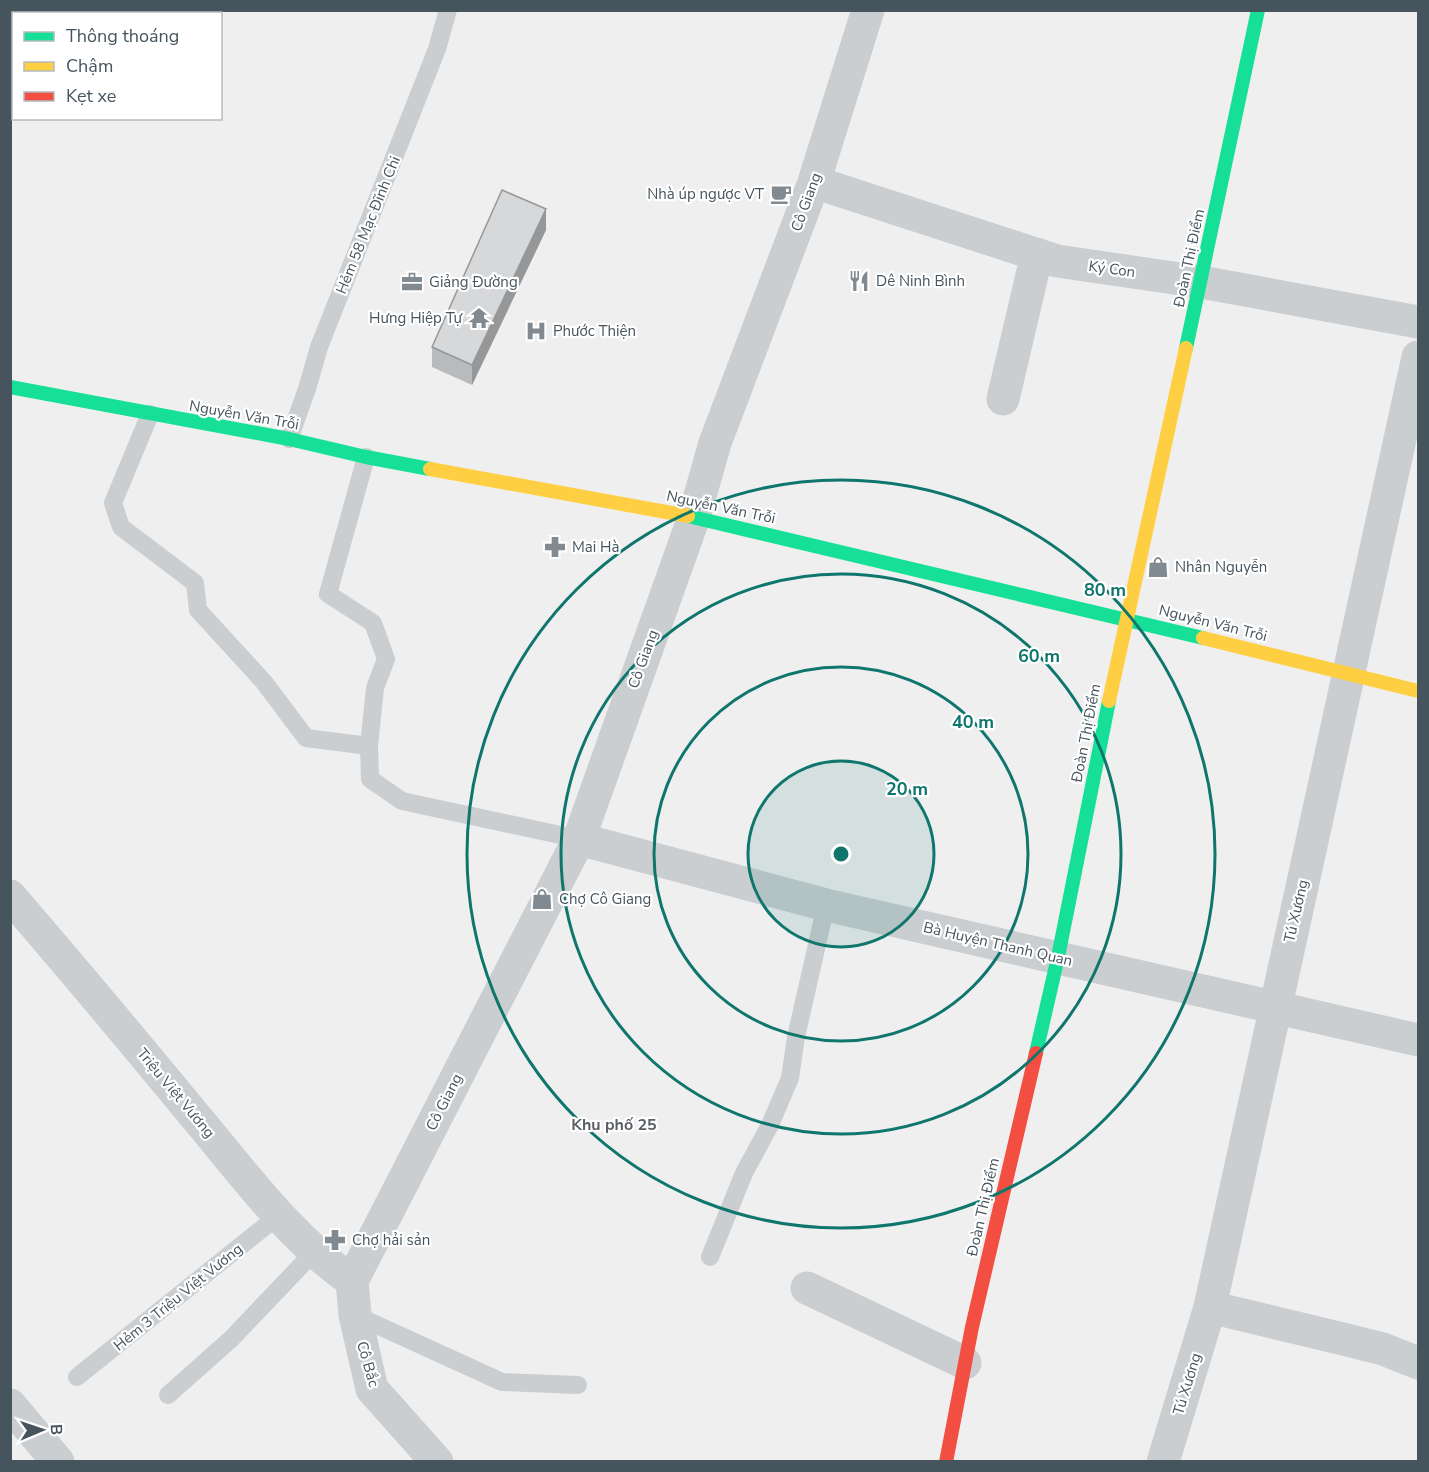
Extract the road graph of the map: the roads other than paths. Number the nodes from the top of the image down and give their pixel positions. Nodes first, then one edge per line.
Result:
1 (448, 10) edge
2 (868, 10) edge
3 (1258, 10) edge
4 (814, 182) junction
5 (1037, 254) junction
6 (1201, 282) junction
7 (1419, 322) edge
8 (1419, 357) edge
9 (10, 387) edge
10 (1003, 399) dead end
11 (150, 414) junction
12 (289, 439) junction
13 (366, 457) junction
14 (694, 517) junction
15 (1126, 618) junction
16 (1349, 675) junction
17 (1419, 691) edge
18 (369, 746) junction
19 (579, 839) junction
20 (10, 896) edge
21 (826, 904) junction
22 (1058, 957) junction
23 (1274, 1008) junction
24 (1419, 1040) edge
25 (278, 1216) junction
26 (314, 1252) junction
27 (710, 1257) dead end
28 (351, 1281) junction
29 (807, 1288) dead end
30 (1210, 1307) junction
31 (355, 1315) junction
32 (964, 1363) junction
33 (1419, 1363) edge
34 (77, 1377) dead end
35 (578, 1385) dead end
36 (168, 1395) dead end
37 (10, 1405) edge
38 (58, 1461) edge
39 (437, 1461) edge
40 (946, 1461) edge
41 (1163, 1461) edge

1 - 12 lane, Hẻm 58 Mạc Đĩnh Chi
2 - 4 street, Cô Giang
3 - 6 street, Đoàn Thị Điểm
4 - 5 street, Ký Con
4 - 14 street, Cô Giang
5 - 6 street, Ký Con
5 - 10 street
6 - 7 street, Ký Con
6 - 15 street, Đoàn Thị Điểm
8 - 16 street, Tú Xương
9 - 11 street, Nguyễn Văn Trỗi
11 - 12 street, Nguyễn Văn Trỗi
11 - 18 lane
12 - 13 street, Nguyễn Văn Trỗi
13 - 14 street, Nguyễn Văn Trỗi
13 - 18 lane
14 - 15 street, Nguyễn Văn Trỗi
14 - 19 street, Cô Giang
15 - 16 street, Nguyễn Văn Trỗi
15 - 22 street, Đoàn Thị Điểm
16 - 17 street, Nguyễn Văn Trỗi
16 - 23 street, Tú Xương
18 - 19 lane
19 - 21 street, Bà Huyện Thanh Quan
19 - 28 street, Cô Giang
20 - 25 street, Triệu Việt Vương
21 - 22 street, Bà Huyện Thanh Quan
21 - 27 lane
22 - 23 street, Bà Huyện Thanh Quan
22 - 32 street, Đoàn Thị Điểm
23 - 24 street, Bà Huyện Thanh Quan
23 - 30 street, Tú Xương
25 - 26 street, Triệu Việt Vương
25 - 34 lane, Hẻm 3 Triệu Việt Vương
26 - 28 street, Triệu Việt Vương
26 - 36 lane
28 - 31 street, Cô Bắc
29 - 32 street
30 - 33 street
30 - 41 street, Tú Xương
31 - 35 lane
31 - 39 street, Cô Bắc
32 - 40 street, Đoàn Thị Điểm
37 - 38 street

